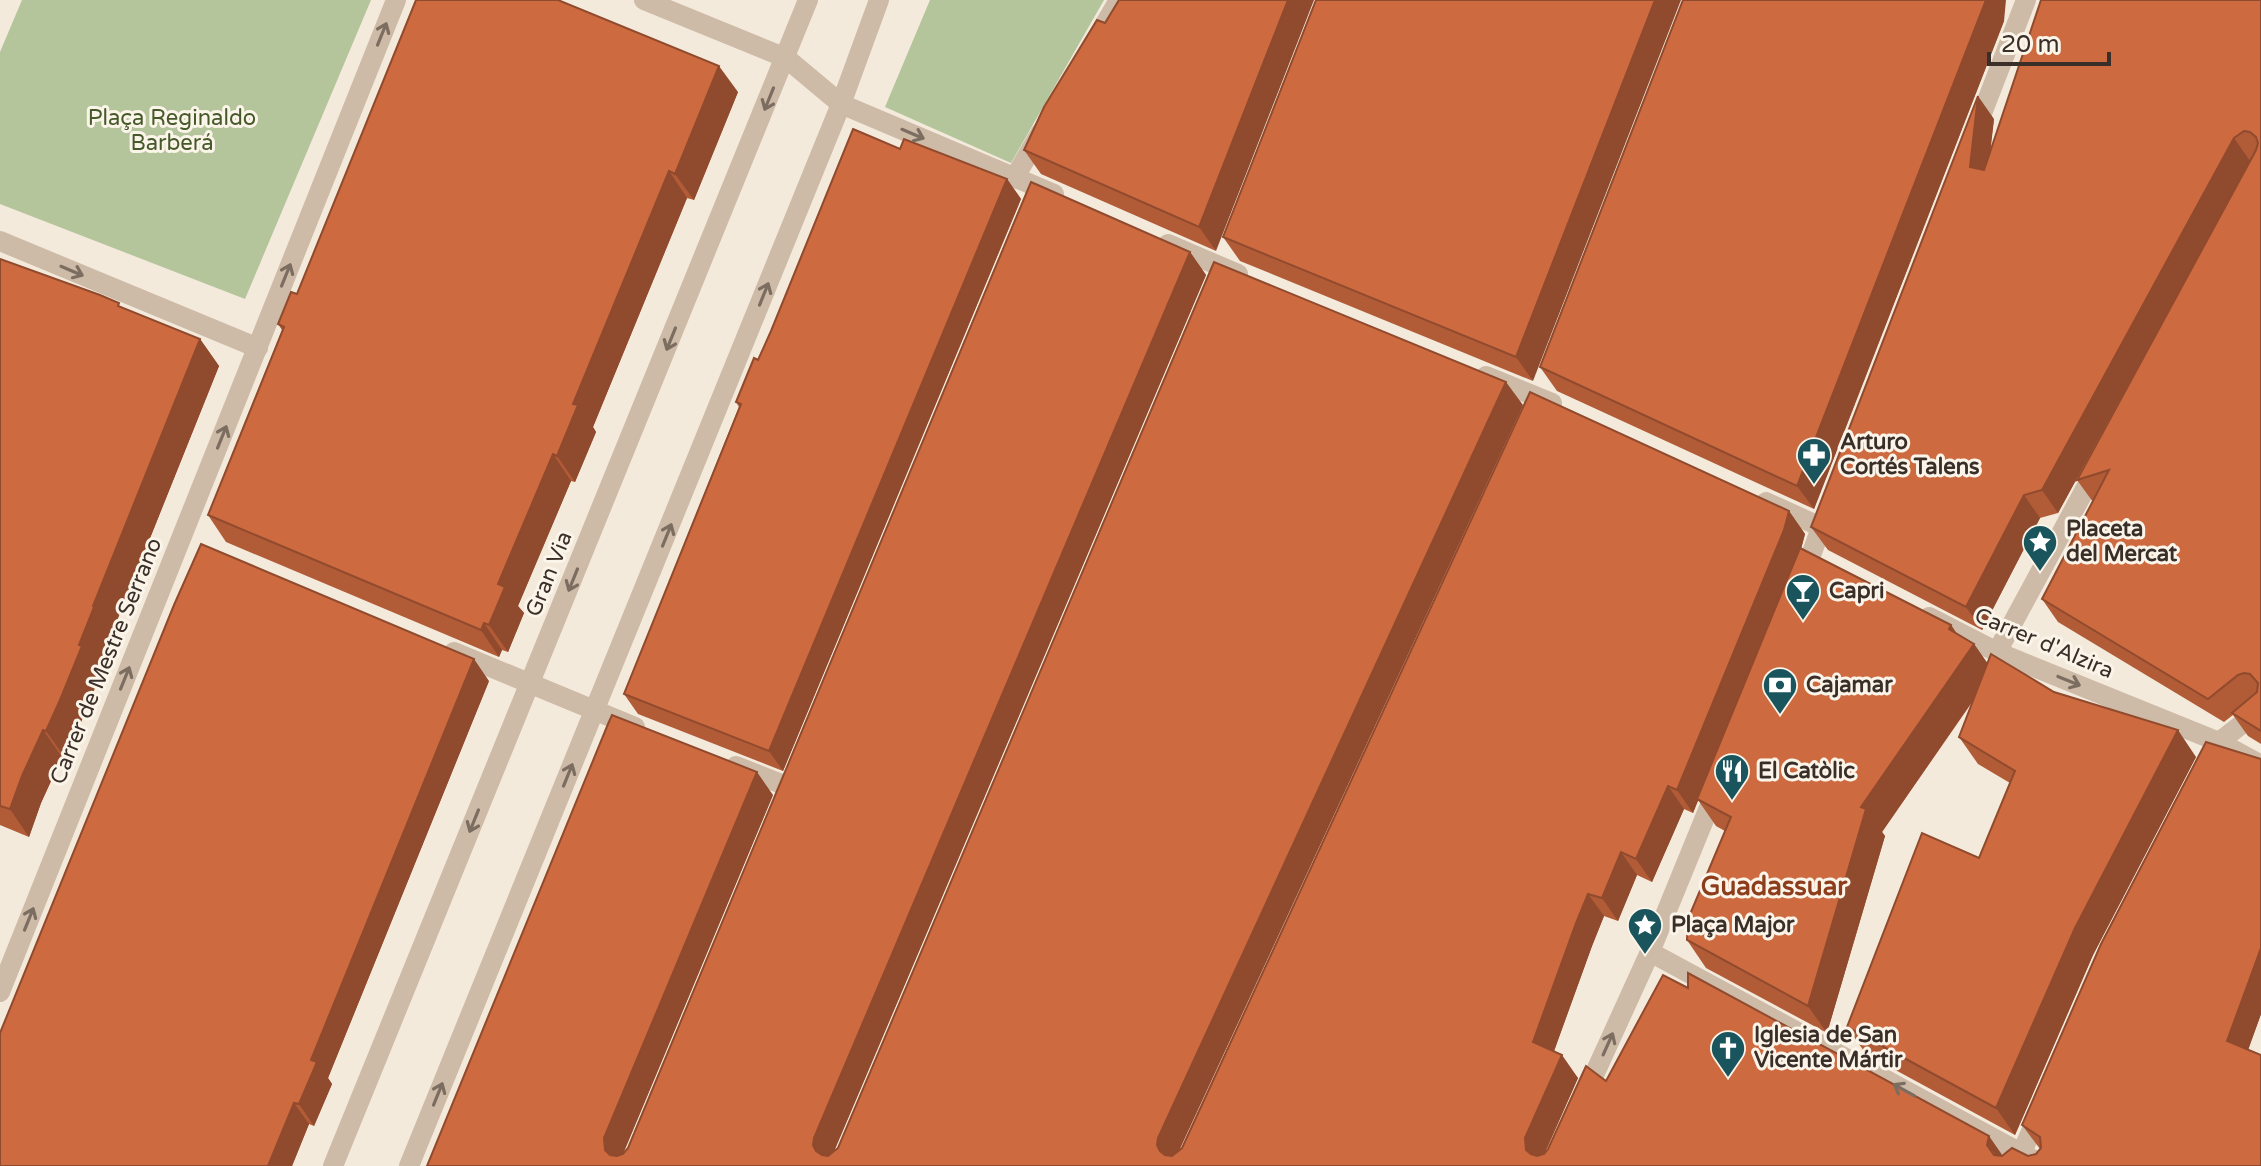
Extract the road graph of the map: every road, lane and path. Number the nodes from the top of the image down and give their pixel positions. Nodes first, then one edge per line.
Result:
1 (396, 0) edge
2 (644, 0) edge
3 (808, 0) edge
4 (879, 0) edge
5 (1119, 0) edge
6 (2026, 0) edge
7 (786, 58) junction
8 (1079, 68) edge
9 (841, 104) junction
10 (1055, 109) edge
11 (1969, 146) edge
12 (1015, 177) junction
13 (1068, 200) edge
14 (1153, 237) edge
15 (0, 241) edge
16 (1231, 248) edge
17 (1220, 276) junction
18 (1252, 280) edge
19 (258, 348) junction
20 (1468, 368) edge
21 (1568, 411) edge
22 (2102, 458) edge
23 (1754, 497) edge
24 (1833, 497) edge
25 (1821, 527) junction
26 (1794, 601) edge
27 (1918, 611) edge
28 (442, 648) edge
29 (1997, 652) junction
30 (529, 685) junction
31 (2261, 709) edge
32 (594, 711) junction
33 (650, 733) edge
34 (2219, 742) junction
35 (719, 760) edge
36 (2261, 765) edge
37 (1722, 776) edge
38 (2198, 783) edge
39 (789, 787) edge
40 (1650, 952) junction
41 (0, 992) edge
42 (2049, 1090) edge
43 (1579, 1109) edge
44 (2018, 1160) edge
45 (333, 1166) edge
46 (409, 1166) edge
47 (2045, 1166) edge

19 -> 1 street
2 - 7 street
3 - 7 street, Gran Via
4 - 9 street
5 - 8 street
6 - 11 street
7 - 9 street
7 -> 30 street, Gran Via
9 -> 12 street
32 -> 9 street
10 - 12 street
12 - 13 street
14 - 17 street
15 -> 19 street
16 - 17 street
17 - 18 street
41 -> 19 street, Carrer de Mestre Serrano
20 - 21 street
22 - 29 street
23 - 25 street
24 - 25 street
25 - 26 street
27 - 29 street, Carrer d'Alzira
28 - 30 street
29 -> 34 street, Carrer d'Alzira
30 - 32 street
30 -> 45 street, Gran Via
31 - 34 street
32 - 33 street
46 -> 32 street
34 - 36 street, Carrer d'Alzira
34 - 38 street
35 - 39 street
37 - 40 street
43 -> 40 street
44 -> 40 street
42 - 44 street
44 - 47 street

